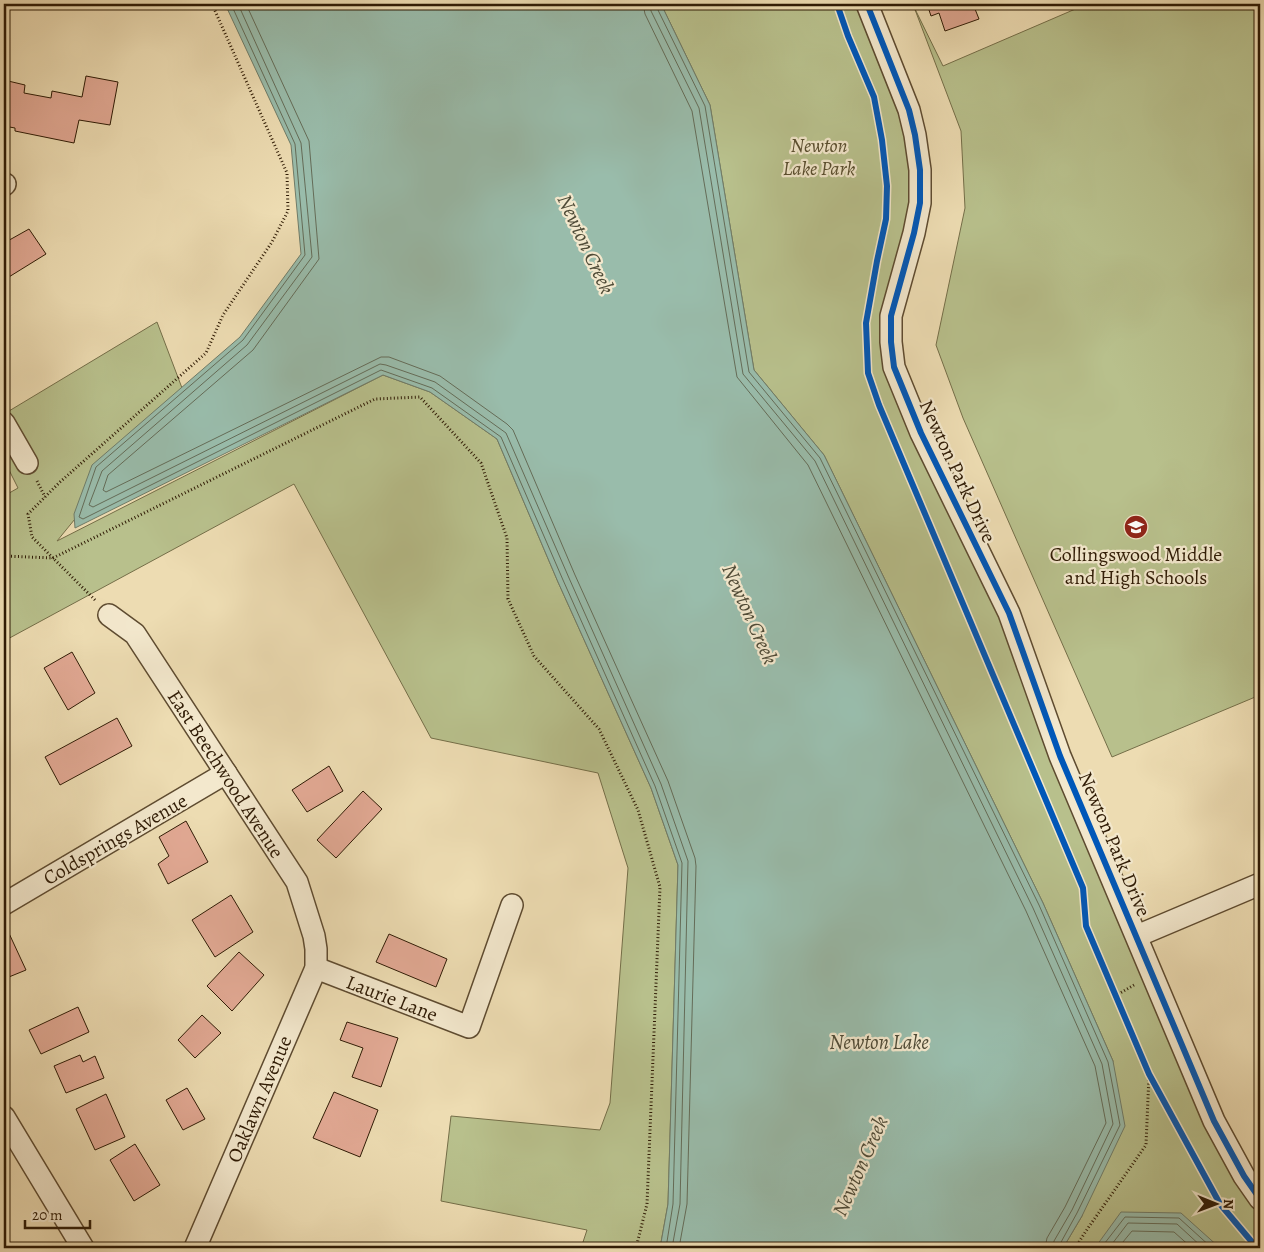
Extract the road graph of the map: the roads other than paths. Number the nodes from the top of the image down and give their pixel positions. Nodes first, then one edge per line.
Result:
1 (867, 4) edge
2 (4, 423) edge
3 (27, 462) dead end
4 (109, 615) road end
5 (226, 773) junction
6 (1260, 884) edge
7 (4, 904) edge
8 (512, 905) dead end
9 (1137, 936) junction
10 (316, 958) junction
11 (4, 1118) edge
12 (1260, 1199) edge
13 (82, 1248) edge
14 (195, 1248) edge

1 - 9 street, Newton Park Drive
2 - 3 street
4 - 5 street, East Beechwood Avenue
5 - 7 street, Coldsprings Avenue
5 - 10 street, East Beechwood Avenue
6 - 9 street
8 - 10 street, Laurie Lane
9 - 12 street, Newton Park Drive
10 - 14 street, Oaklawn Avenue
11 - 13 street

